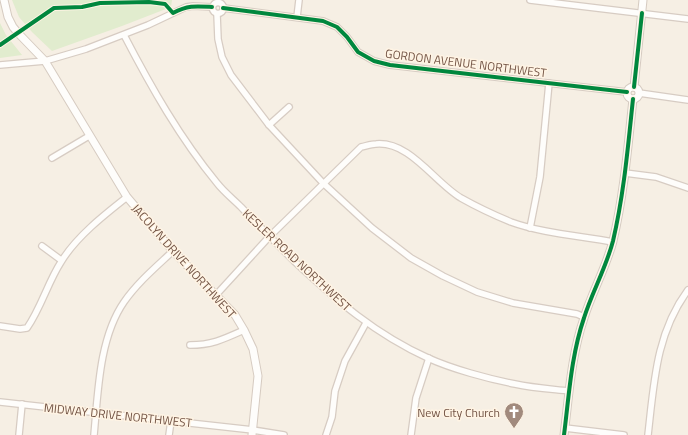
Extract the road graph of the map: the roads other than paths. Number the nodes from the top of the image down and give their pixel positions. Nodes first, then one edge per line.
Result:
1 (4, 0) edge
2 (299, 0) edge
3 (530, 0) edge
4 (643, 0) edge
5 (217, 1) edge
6 (557, 2) edge
7 (212, 7) junction
8 (223, 8) junction
9 (642, 13) junction
10 (217, 14) junction
11 (297, 17) junction
12 (688, 19) edge
13 (124, 35) junction
14 (45, 61) junction
15 (0, 65) edge
16 (549, 83) junction
17 (634, 87) junction
18 (627, 92) junction
19 (639, 93) junction
20 (633, 99) junction
21 (688, 100) edge
22 (290, 107) dead end
23 (269, 125) junction
24 (89, 136) junction
25 (52, 158) dead end
26 (625, 173) junction
27 (323, 184) junction
28 (688, 188) edge
29 (127, 197) junction
30 (530, 228) junction
31 (269, 237) junction
32 (613, 242) junction
33 (42, 246) dead end
34 (173, 251) junction
35 (61, 260) junction
36 (688, 290) edge
37 (216, 295) junction
38 (584, 318) junction
39 (366, 323) junction
40 (0, 326) edge
41 (244, 330) junction
42 (190, 345) dead end
43 (429, 358) junction
44 (569, 391) junction
45 (0, 402) edge
46 (22, 404) junction
47 (96, 412) junction
48 (171, 421) junction
49 (565, 432) edge
50 (252, 433) edge
51 (19, 435) edge
52 (94, 435) edge
53 (169, 435) edge
54 (284, 435) edge
55 (326, 435) edge
56 (411, 435) edge
57 (624, 435) edge
58 (648, 435) edge

1 - 14 street, JACOLYN DRIVE NORTHWEST
2 - 11 street
3 - 6 street
4 - 9 street
5 - 7 street
5 - 8 street
6 - 9 street
7 - 10 street
7 - 13 street
8 - 10 street
8 - 11 street, GORDON AVENUE NORTHWEST
9 - 12 street
9 - 17 street
10 - 23 street
11 - 16 street, GORDON AVENUE NORTHWEST
13 - 14 street
13 - 31 street, KESLER ROAD NORTHWEST
14 - 15 street
14 - 24 street, JACOLYN DRIVE NORTHWEST
16 - 18 street, GORDON AVENUE NORTHWEST
16 - 30 street
17 - 18 street
17 - 19 street
18 - 20 street
19 - 20 street
19 - 21 street
20 - 26 street
22 - 23 street
23 - 27 street
24 - 25 street
24 - 29 street, JACOLYN DRIVE NORTHWEST
26 - 28 street
26 - 32 street
27 - 30 street
27 - 31 street
27 - 38 street
29 - 34 street, JACOLYN DRIVE NORTHWEST
29 - 35 street
30 - 32 street
31 - 37 street
31 - 39 street, KESLER ROAD NORTHWEST
32 - 38 street
33 - 35 street
34 - 37 street, JACOLYN DRIVE NORTHWEST
34 - 47 street
35 - 40 street
36 - 58 street
37 - 41 street, JACOLYN DRIVE NORTHWEST
38 - 44 street
39 - 43 street, KESLER ROAD NORTHWEST
39 - 55 street
41 - 42 street
41 - 50 street, JACOLYN DRIVE NORTHWEST
43 - 44 street, KESLER ROAD NORTHWEST
43 - 56 street
44 - 49 street
45 - 46 street, MIDWAY DRIVE NORTHWEST
46 - 47 street, MIDWAY DRIVE NORTHWEST
46 - 51 street
47 - 48 street, MIDWAY DRIVE NORTHWEST
47 - 52 street
48 - 50 street, MIDWAY DRIVE NORTHWEST
48 - 53 street
49 - 57 street
50 - 54 street, MIDWAY DRIVE NORTHWEST

